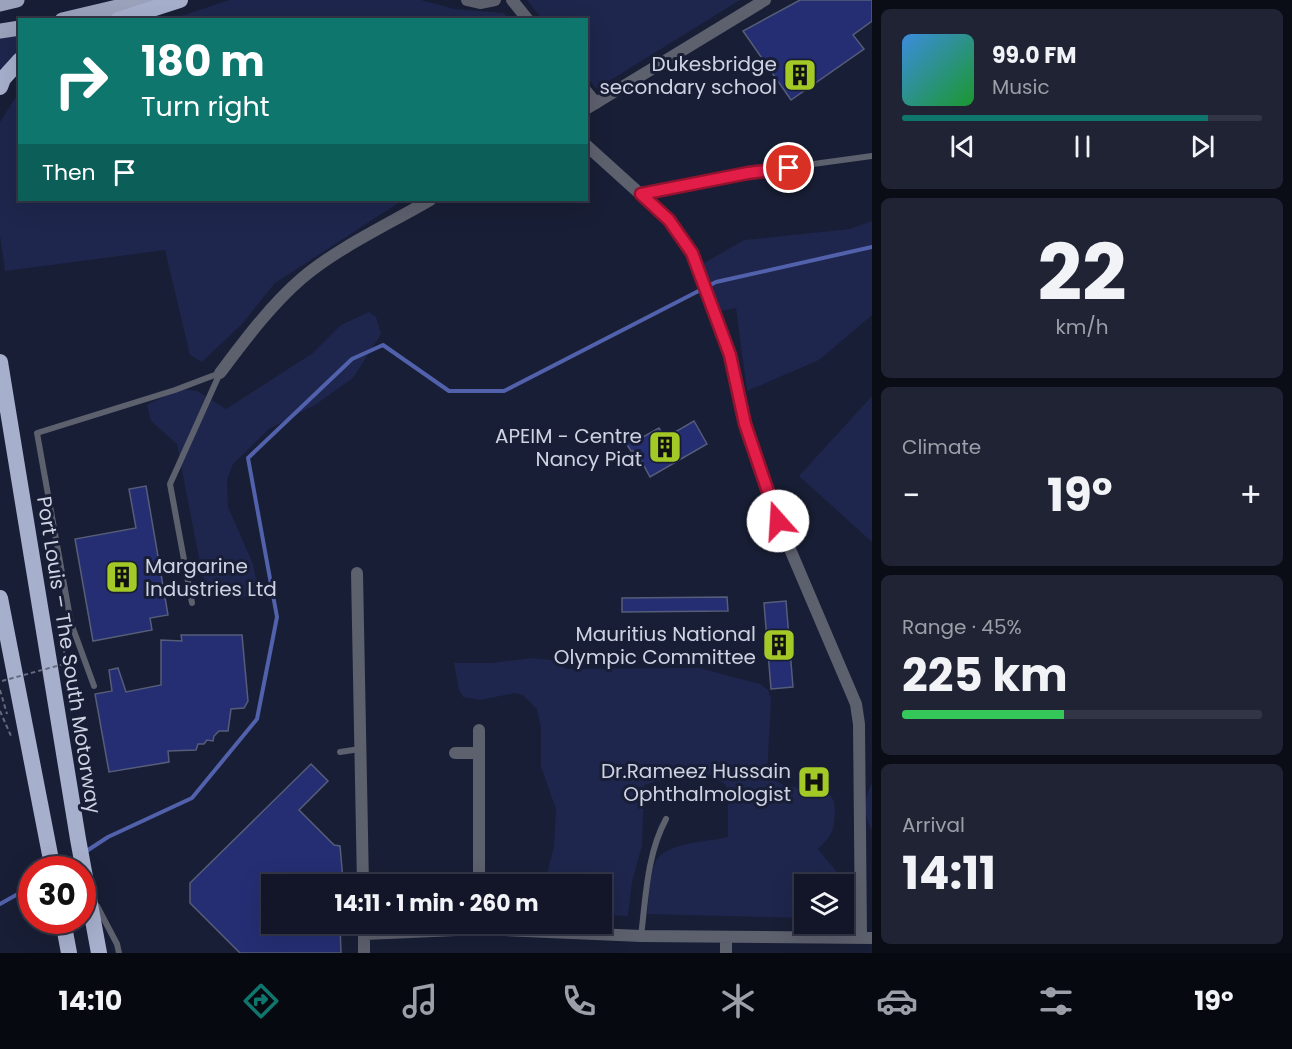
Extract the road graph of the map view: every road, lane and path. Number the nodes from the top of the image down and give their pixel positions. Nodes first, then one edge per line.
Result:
1 (16, 0) edge
2 (137, 0) edge
3 (147, 0) edge
4 (180, 0) edge
5 (467, 0) edge
6 (495, 0) edge
7 (512, 0) edge
8 (765, 0) edge
9 (0, 4) edge
10 (120, 12) edge
11 (76, 18) edge
12 (526, 18) edge
13 (18, 28) edge
14 (0, 31) edge
15 (18, 62) edge
16 (0, 87) edge
17 (591, 106) edge
18 (588, 148) edge
19 (872, 156) edge
20 (641, 194) junction
21 (428, 201) edge
22 (0, 362) edge
23 (220, 373) junction
24 (357, 573) dead end
25 (0, 598) edge
26 (192, 603) dead end
27 (64, 664) dead end
28 (2, 681) dead end
29 (94, 686) dead end
30 (479, 730) dead end
31 (361, 749) junction
32 (340, 752) dead end
33 (455, 753) dead end
34 (479, 753) junction
35 (666, 819) dead end
36 (51, 856) edge
37 (81, 856) edge
38 (363, 874) edge
39 (479, 874) edge
40 (96, 903) edge
41 (65, 934) edge
42 (95, 934) edge
43 (364, 934) edge
44 (609, 934) edge
45 (641, 936) junction
46 (726, 937) junction
47 (867, 938) edge
48 (69, 953) edge
49 (99, 953) edge
50 (119, 953) edge
51 (364, 953) edge
52 (726, 953) edge

1 - 9 main road
2 - 10 main road
3 - 10 main road
4 - 10 highway
5 - 6 street
7 - 12 street
8 - 17 street
10 - 11 main road
13 - 14 main road
15 - 16 highway
18 - 20 street
19 - 20 lane
20 - 47 street
21 - 23 street
22 - 37 highway, Port Louis – The South Motorway
23 - 26 lane
23 - 29 lane
24 - 31 street
25 - 36 highway
27 - 28 path, bridge
30 - 34 street
31 - 32 lane
31 - 38 street
33 - 34 street
34 - 39 street
35 - 45 lane
40 - 50 lane
41 - 48 highway
42 - 49 highway, Port Louis – The South Motorway
43 - 51 street
44 - 45 street
45 - 46 street
46 - 47 street
46 - 52 street

